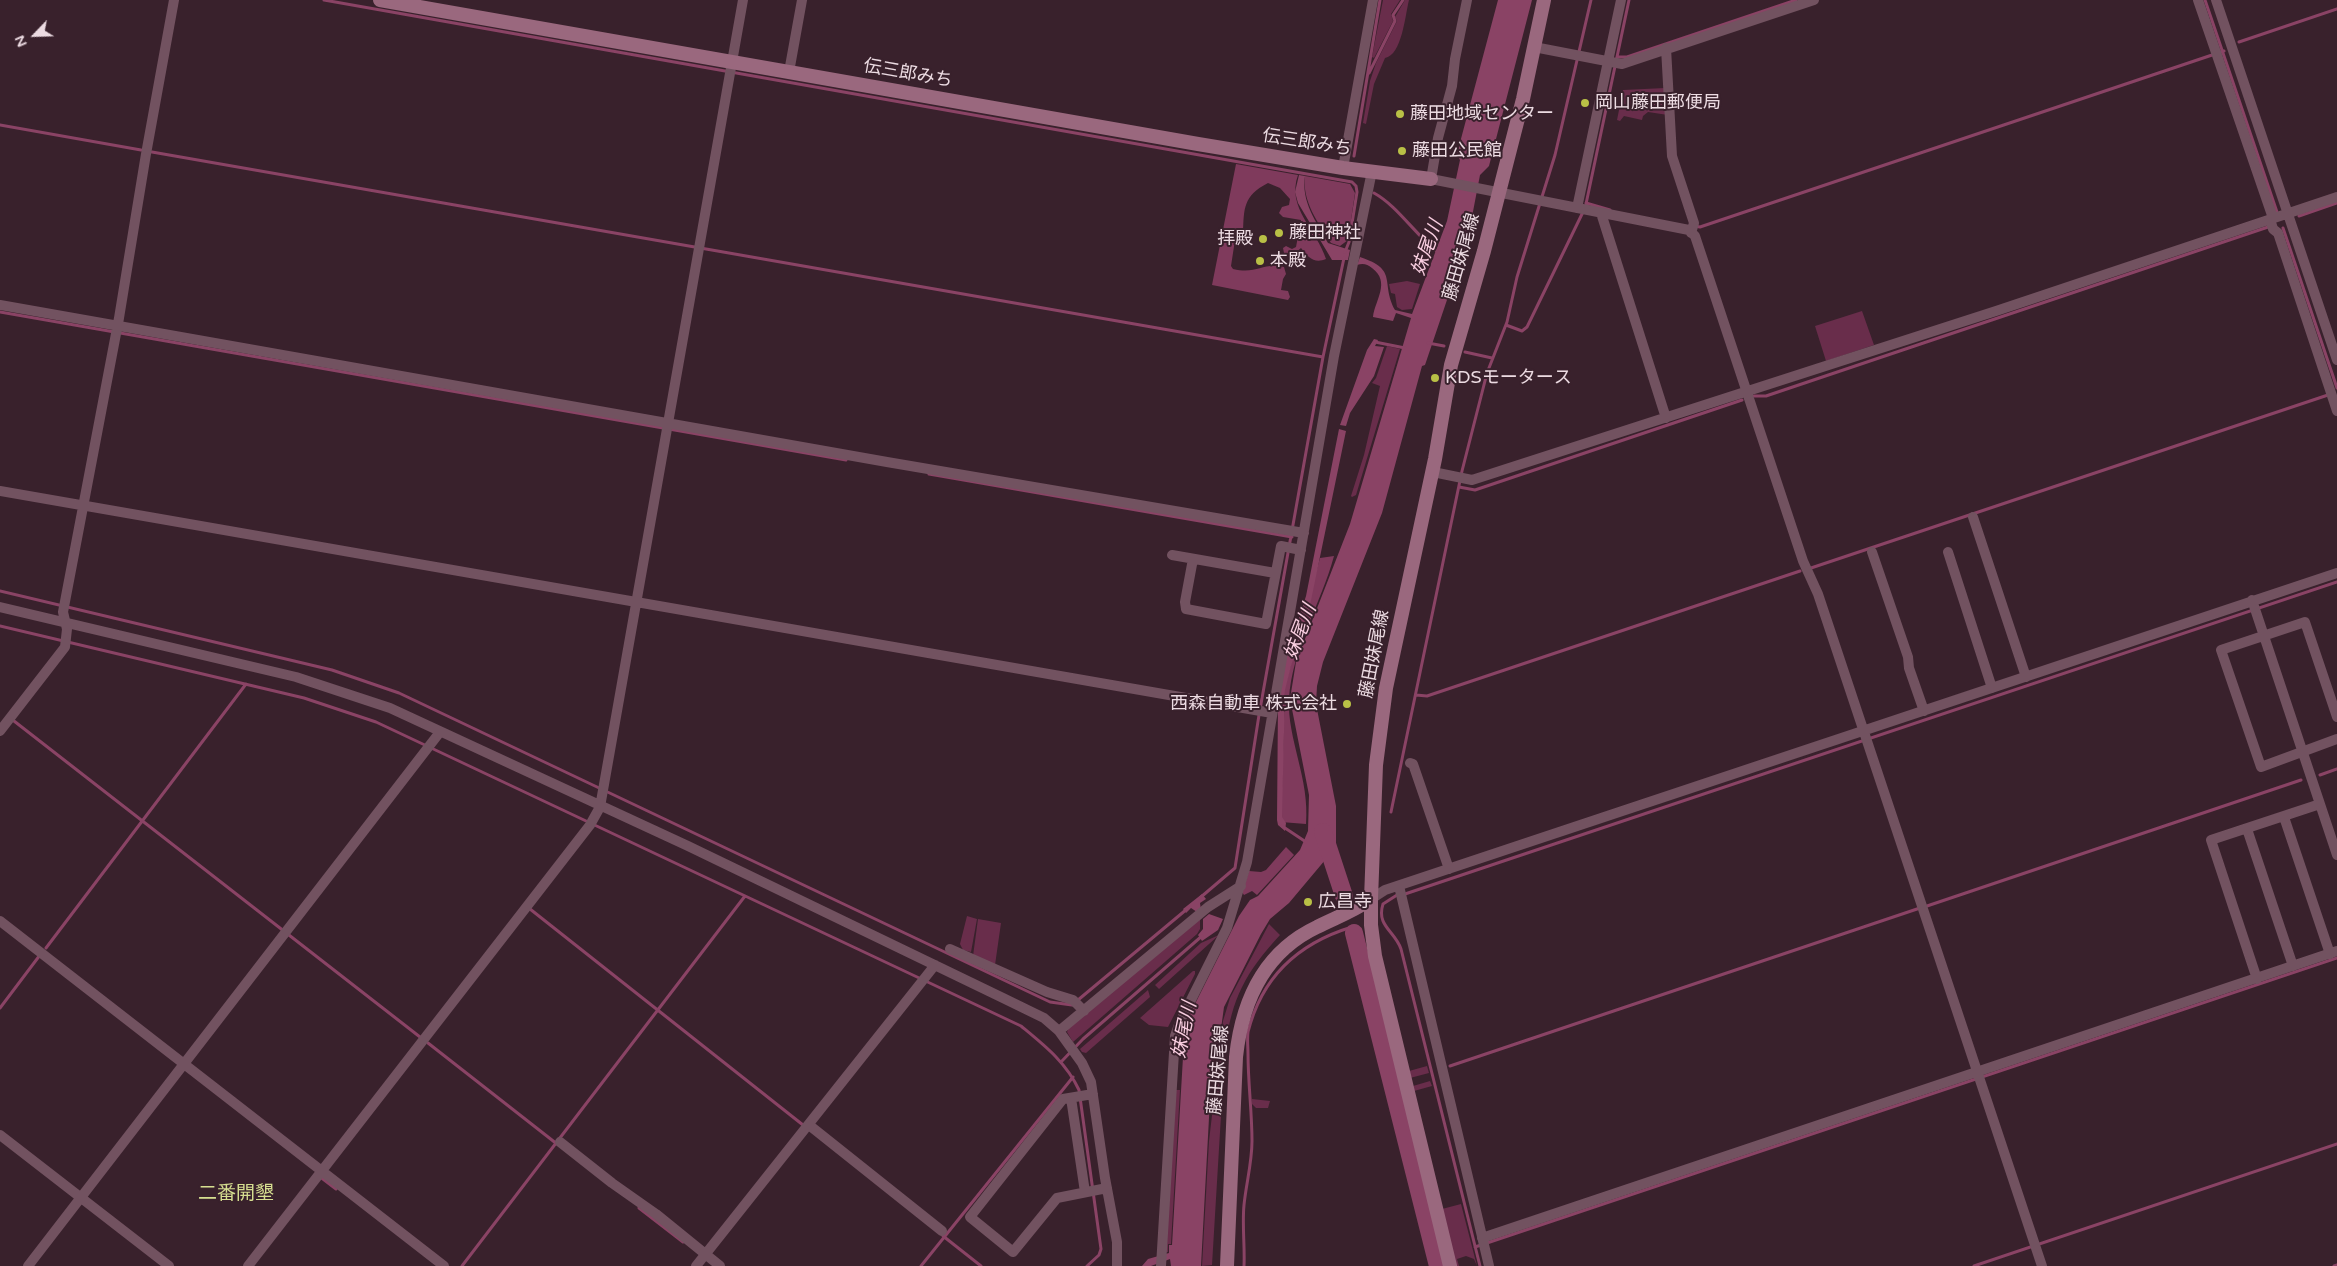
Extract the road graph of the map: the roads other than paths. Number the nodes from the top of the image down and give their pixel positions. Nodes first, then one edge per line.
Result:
1 (174, 0) edge
2 (380, 0) edge
3 (743, 0) edge
4 (802, 0) edge
5 (1373, 0) edge
6 (1467, 0) edge
7 (1544, 0) edge
8 (1621, 0) edge
9 (1814, 0) edge
10 (2198, 0) edge
11 (2210, 7) edge
12 (1534, 47) junction
13 (1666, 48) junction
14 (1613, 63) junction
15 (731, 68) junction
16 (788, 72) junction
17 (1343, 168) junction
18 (1372, 171) junction
19 (1431, 179) junction
20 (1499, 193) junction
21 (2337, 197) edge
22 (1582, 209) junction
23 (1601, 213) junction
24 (2276, 219) junction
25 (1693, 228) junction
26 (0, 305) edge
27 (116, 330) junction
28 (2337, 360) edge
29 (1746, 391) junction
30 (2337, 411) edge
31 (1666, 418) junction
32 (667, 427) junction
33 (1433, 472) junction
34 (0, 491) edge
35 (83, 504) junction
36 (1973, 517) dead end
37 (1297, 531) junction
38 (1294, 548) junction
39 (1872, 552) dead end
40 (1948, 552) dead end
41 (1172, 555) dead end
42 (1193, 559) junction
43 (1275, 573) junction
44 (2337, 573) edge
45 (636, 605) junction
46 (0, 607) edge
47 (2254, 607) junction
48 (65, 622) junction
49 (2264, 636) junction
50 (2026, 677) junction
51 (1992, 688) junction
52 (1924, 711) junction
53 (1264, 712) junction
54 (2337, 717) edge
55 (0, 731) edge
56 (440, 732) junction
57 (1866, 737) junction
58 (2337, 739) edge
59 (2302, 752) junction
60 (1410, 762) dead end
61 (2320, 804) junction
62 (600, 807) junction
63 (2284, 817) junction
64 (2247, 829) junction
65 (2337, 855) edge
66 (1449, 869) junction
67 (1241, 886) junction
68 (1399, 886) junction
69 (1371, 899) junction
70 (0, 921) edge
71 (950, 949) dead end
72 (2333, 953) edge
73 (935, 965) junction
74 (2293, 966) junction
75 (2257, 979) junction
76 (1078, 1005) junction
77 (1059, 1031) junction
78 (183, 1064) junction
79 (1980, 1076) junction
80 (1090, 1095) junction
81 (1072, 1098) junction
82 (809, 1124) junction
83 (0, 1134) edge
84 (560, 1142) dead end
85 (320, 1174) junction
86 (1103, 1189) junction
87 (1086, 1192) junction
88 (80, 1197) junction
89 (942, 1231) dead end
90 (1483, 1241) junction
91 (702, 1259) edge
92 (28, 1266) edge
93 (169, 1266) edge
94 (248, 1266) edge
95 (444, 1266) edge
96 (720, 1266) edge
97 (1117, 1266) edge
98 (1161, 1266) edge
99 (1227, 1266) edge
100 (1450, 1266) edge
101 (1489, 1266) edge
102 (2042, 1266) edge

1 - 27 street
2 - 15 street, 伝三郎みち
3 - 15 street
4 - 16 street
5 - 17 street
6 - 19 street
7 - 12 street, 藤田妹尾線
8 - 14 street
9 - 13 street
10 - 11 street
11 - 24 street
11 - 24 street
12 - 14 street
12 - 20 street, 藤田妹尾線
13 - 14 street
13 - 25 street
14 - 22 street
15 - 16 street, 伝三郎みち
15 - 32 street
16 - 17 street, 伝三郎みち
17 - 18 street, 伝三郎みち
18 - 19 street, 伝三郎みち
18 - 37 street
19 - 20 street
20 - 22 street
20 - 33 street, 藤田妹尾線
21 - 24 street
22 - 23 street
23 - 25 street
23 - 31 street
24 - 28 street
24 - 29 street
24 - 30 street
25 - 29 street
26 - 27 street
27 - 32 street
27 - 35 street
29 - 31 street
29 - 57 street
31 - 33 street
32 - 37 street
32 - 45 street
33 - 69 street, 藤田妹尾線
34 - 35 street
35 - 45 street
35 - 48 street
36 - 50 street
37 - 38 street
38 - 43 street
38 - 53 street
39 - 52 street
40 - 51 street
41 - 42 street
42 - 43 street
42 - 43 street
44 - 47 street
45 - 53 street
45 - 62 street
46 - 48 street
47 - 49 street
47 - 50 street
48 - 55 street
48 - 56 street
49 - 54 street
49 - 59 street
49 - 59 street
50 - 51 street
51 - 52 street
52 - 57 street
53 - 67 street
56 - 62 street
56 - 78 street
57 - 66 street
57 - 79 street
58 - 59 street
59 - 61 street
60 - 66 street
61 - 63 street
61 - 65 street
62 - 73 street
62 - 85 street
63 - 64 street
63 - 72 street
64 - 74 street
64 - 75 street
66 - 68 street
67 - 76 street
67 - 98 street
68 - 69 street
68 - 90 street
69 - 99 street, 藤田妹尾線
69 - 100 street
70 - 78 street
71 - 76 street
72 - 74 street
73 - 77 street
73 - 82 street
74 - 75 street
75 - 79 street
76 - 77 street
77 - 80 street
78 - 85 street
78 - 88 street
79 - 90 street
79 - 102 street
80 - 81 street
80 - 86 street
81 - 87 street
81 - 87 street
82 - 89 street
82 - 91 street
83 - 88 street
84 - 91 street
85 - 94 street
85 - 95 street
86 - 87 street
86 - 97 street
88 - 92 street
88 - 93 street
90 - 101 street
91 - 96 street

